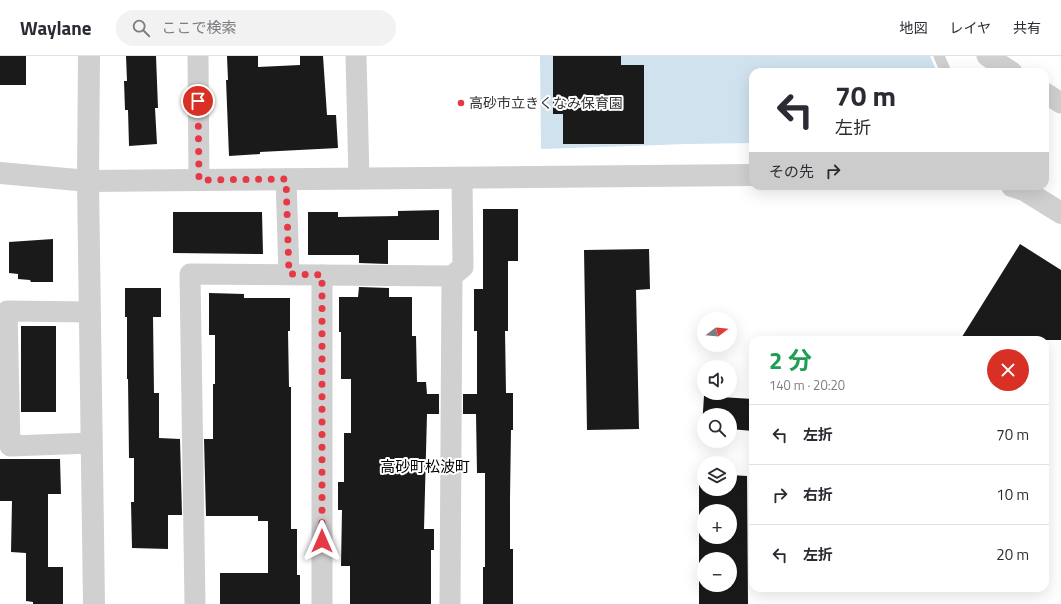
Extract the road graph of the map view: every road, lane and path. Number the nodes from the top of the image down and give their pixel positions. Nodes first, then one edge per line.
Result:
1 (89, 56) edge
2 (198, 56) edge
3 (356, 56) edge
4 (939, 56) edge
5 (944, 68) edge
6 (1049, 96) edge
7 (1061, 103) edge
8 (0, 173) edge
9 (749, 175) edge
10 (462, 178) junction
11 (286, 179) junction
12 (359, 179) junction
13 (199, 180) junction
14 (88, 181) junction
15 (1024, 190) edge
16 (1061, 213) edge
17 (289, 274) junction
18 (322, 275) junction
19 (452, 276) junction
20 (90, 312) junction
21 (92, 443) junction
22 (94, 604) edge
23 (195, 604) edge
24 (322, 604) edge
25 (450, 604) edge

1 - 14 street
2 - 13 street
3 - 12 street
4 - 5 lane
6 - 7 street
8 - 14 street
9 - 10 street
10 - 12 street
10 - 19 street
11 - 12 street
11 - 13 street
11 - 17 street
13 - 14 street
14 - 20 street
15 - 16 street
17 - 18 street
17 - 23 street
18 - 19 street
18 - 24 street
19 - 25 street
20 - 21 street
20 - 21 street
21 - 22 street

